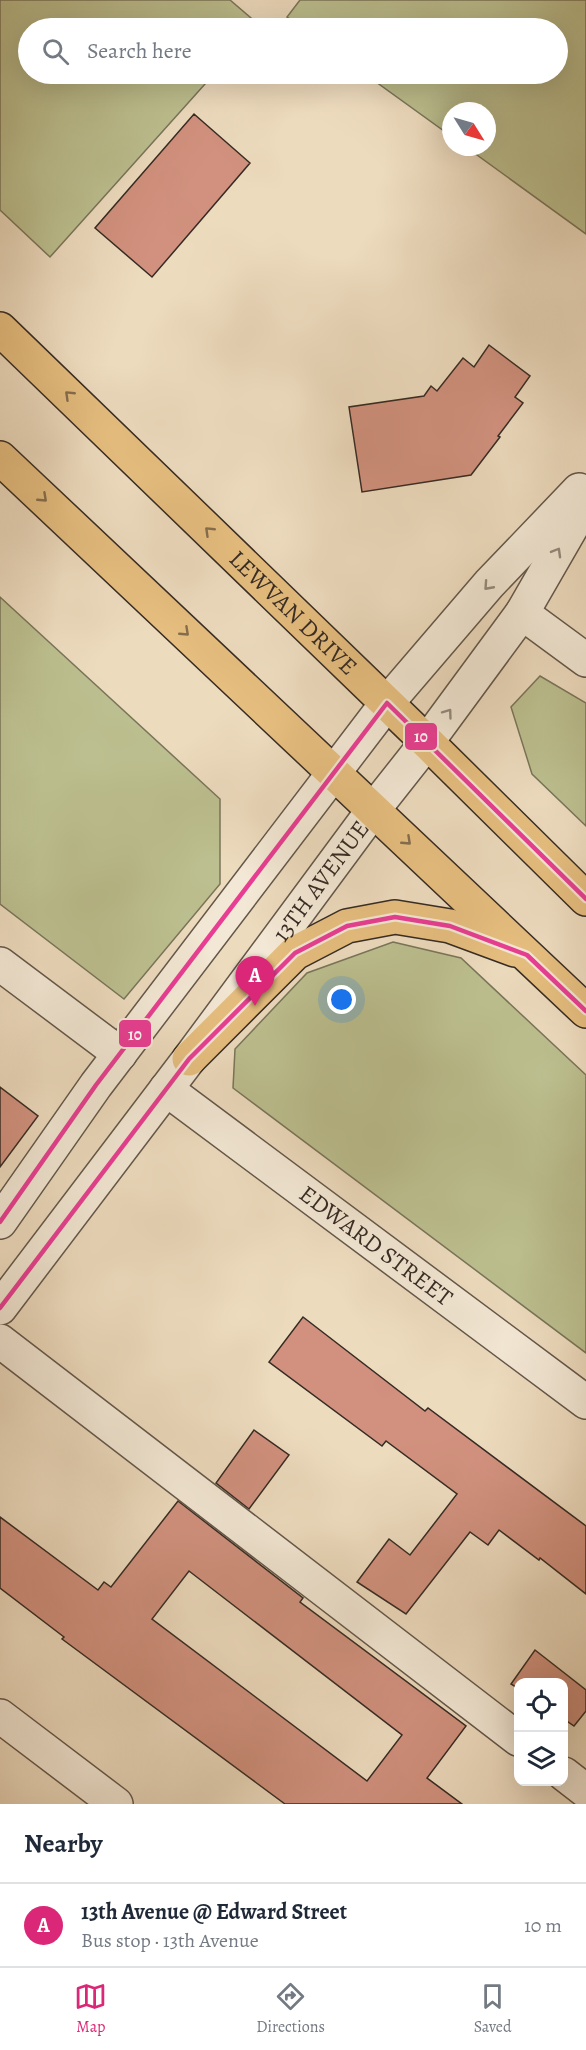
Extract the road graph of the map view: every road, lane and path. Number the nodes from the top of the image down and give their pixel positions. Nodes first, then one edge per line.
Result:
1 (0, 329) edge
2 (0, 458) edge
3 (586, 482) edge
4 (586, 502) edge
5 (522, 613) junction
6 (586, 660) edge
7 (387, 703) junction
8 (427, 742) junction
9 (334, 772) junction
10 (374, 809) junction
11 (586, 899) edge
12 (527, 955) junction
13 (0, 964) edge
14 (586, 1011) edge
15 (120, 1054) junction
16 (189, 1059) junction
17 (166, 1089) junction
18 (0, 1222) edge
19 (0, 1308) edge
20 (0, 1341) edge
21 (586, 1402) edge
22 (0, 1716) edge
23 (514, 1735) edge
24 (568, 1777) edge
25 (586, 1791) edge
26 (116, 1804) edge

7 -> 1 main road, LEWVAN DRIVE
2 -> 9 main road
3 -> 7 street
5 -> 4 street, 13TH AVENUE
5 - 6 street
8 -> 5 street, 13TH AVENUE
7 - 8 main road, LEWVAN DRIVE
7 - 9 street
8 - 10 street, 13TH AVENUE
8 - 11 main road, LEWVAN DRIVE
9 - 10 main road
9 - 15 street
10 -> 12 main road
10 - 16 street, 13TH AVENUE
12 - 14 main road
12 - 16 main road
13 - 15 street
15 - 18 street
16 - 17 street, 13TH AVENUE
17 - 19 street, 13TH AVENUE
17 - 21 street, EDWARD STREET
20 - 23 street
22 - 26 street
24 - 25 street

